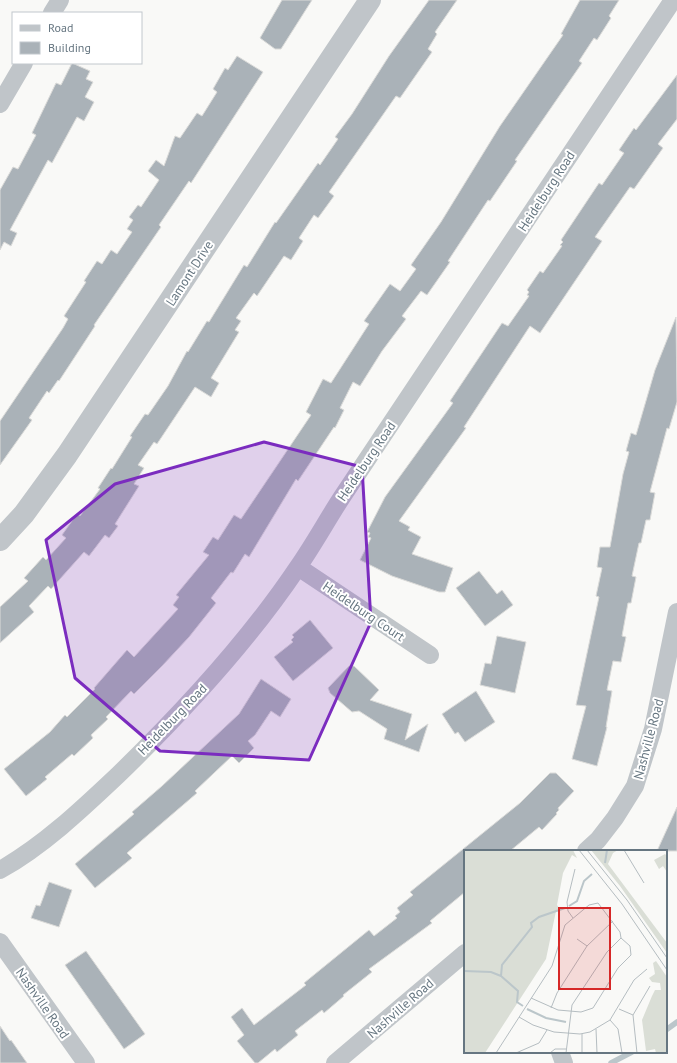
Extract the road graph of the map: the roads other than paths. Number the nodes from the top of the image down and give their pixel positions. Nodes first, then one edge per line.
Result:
1 (60, 0) edge
2 (370, 0) edge
3 (673, 0) edge
4 (53, 12) edge
5 (23, 64) edge
6 (0, 104) edge
7 (0, 540) edge
8 (298, 567) junction
9 (677, 612) edge
10 (430, 655) dead end
11 (587, 850) edge
12 (0, 870) edge
13 (0, 942) edge
14 (464, 954) edge
15 (560, 1053) edge
16 (86, 1063) edge
17 (335, 1063) edge
18 (564, 1063) edge

1 - 4 street
2 - 7 street, Lamont Drive
3 - 8 street, Heidelburg Road
5 - 6 street
8 - 10 street, Heidelburg Court
8 - 12 street, Heidelburg Road
9 - 11 street, Nashville Road
13 - 16 street, Nashville Road
14 - 17 street, Nashville Road
15 - 18 street

